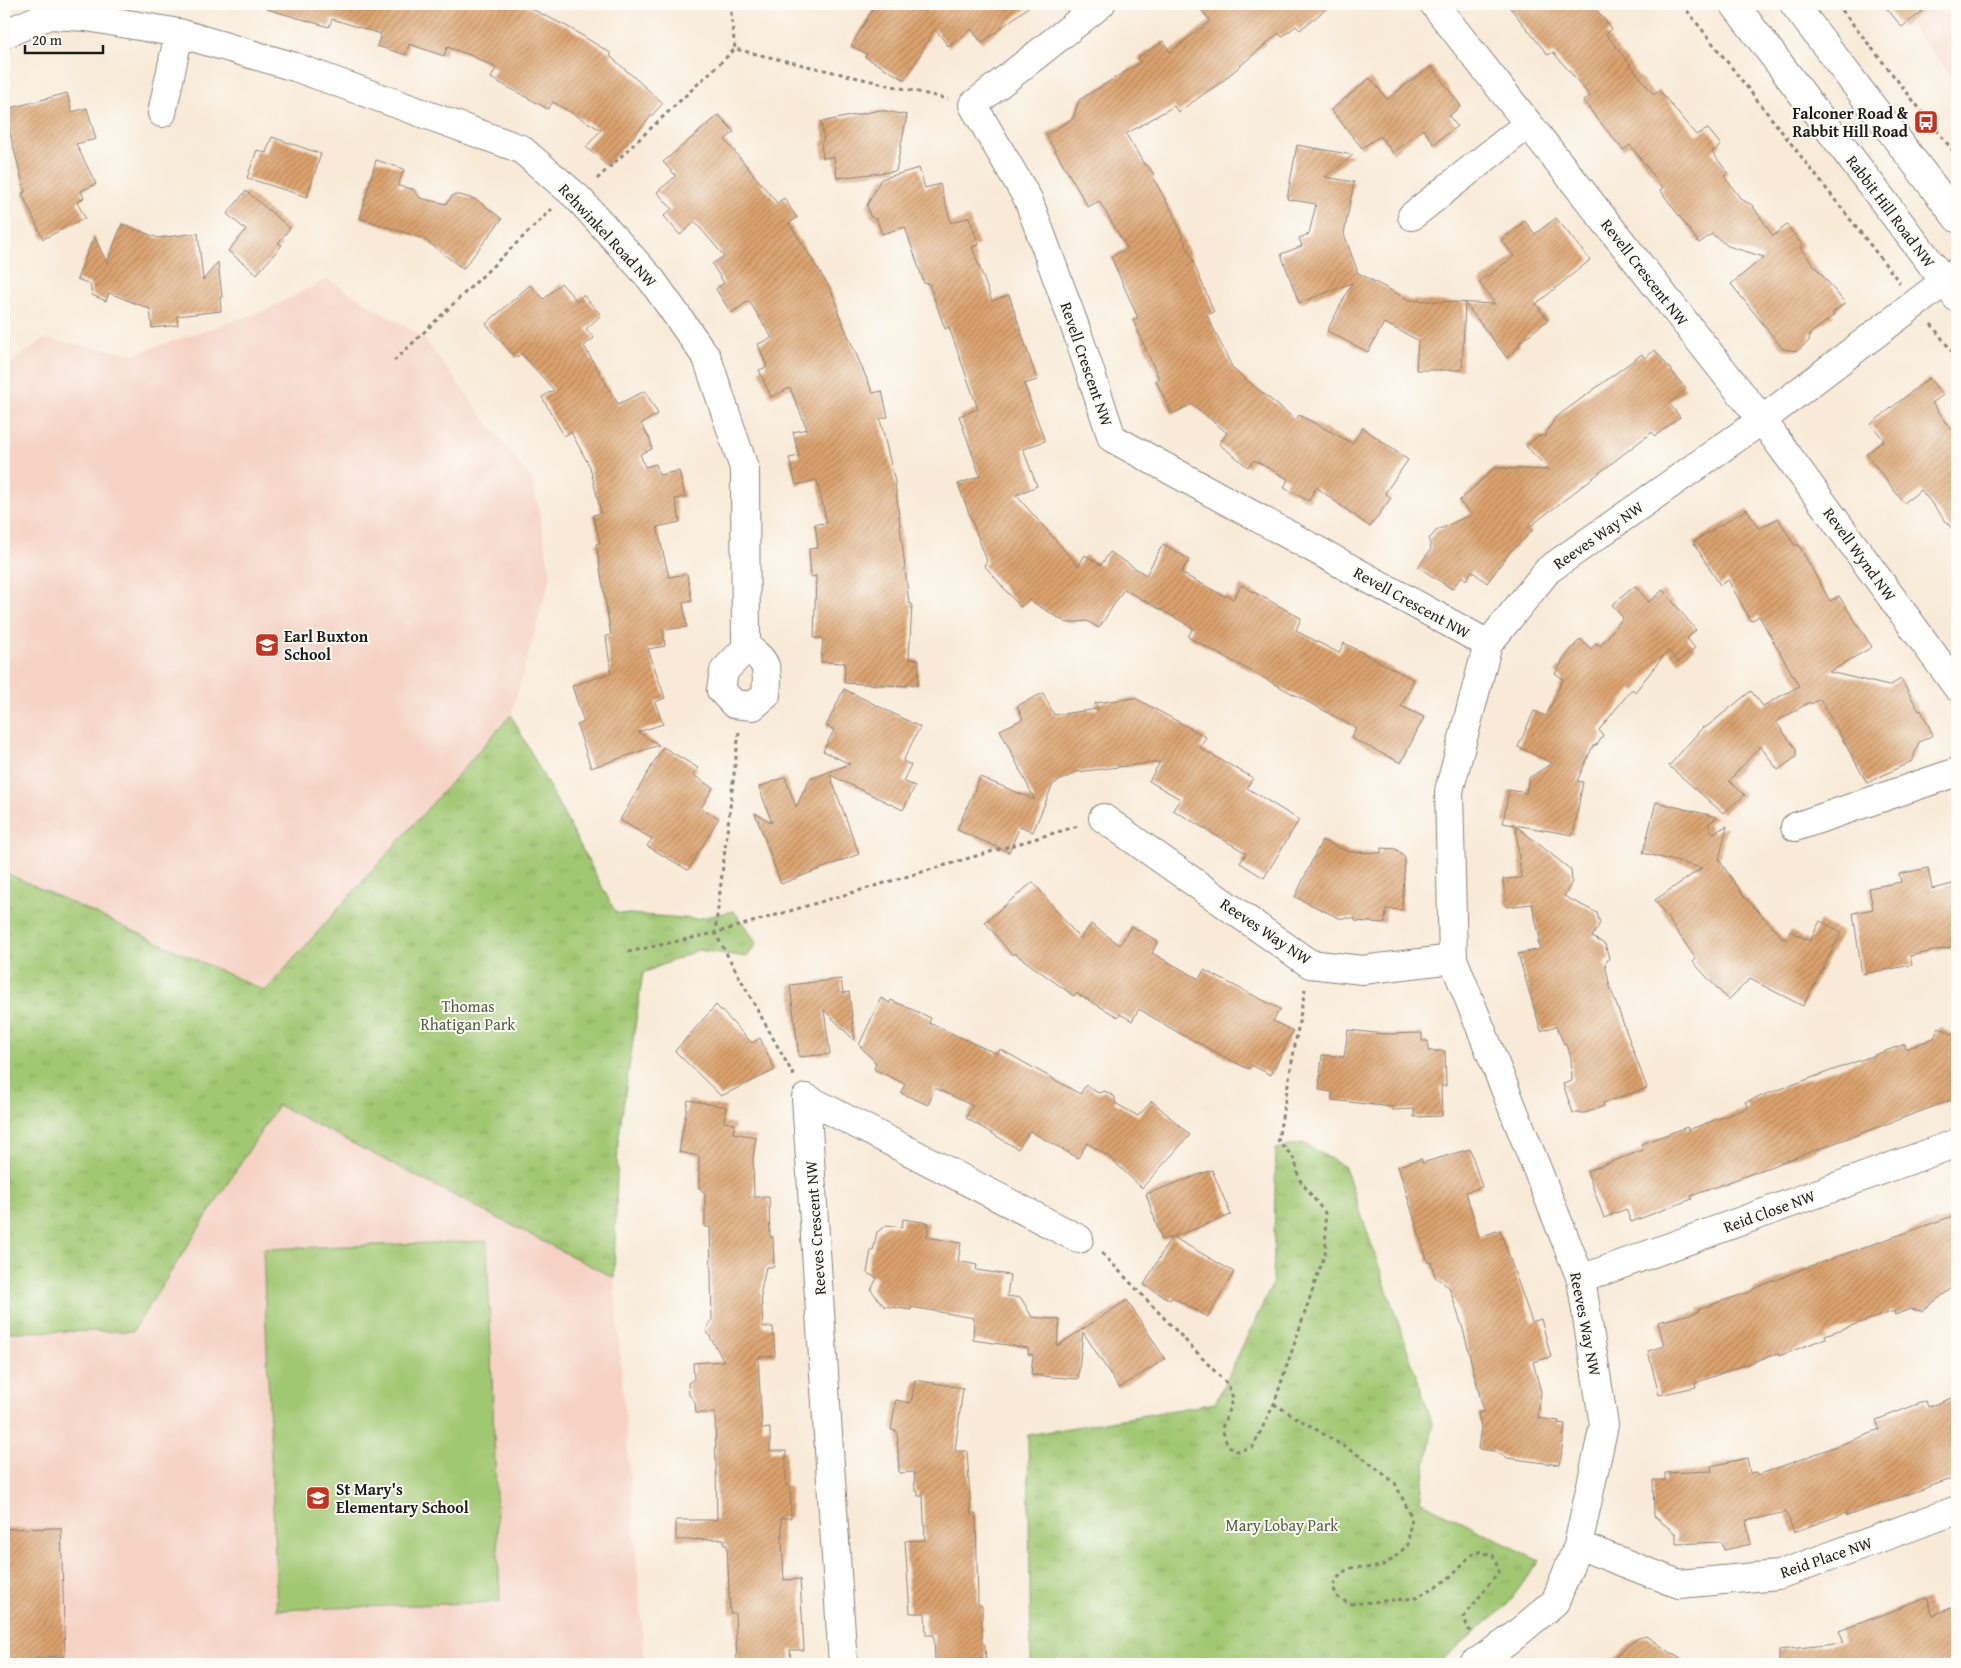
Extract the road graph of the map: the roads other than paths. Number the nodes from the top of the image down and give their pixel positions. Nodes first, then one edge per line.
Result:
1 (1101, 4) edge
2 (1434, 4) edge
3 (1734, 4) edge
4 (1794, 4) edge
5 (179, 33) junction
6 (4, 34) edge
7 (162, 113) dead end
8 (1528, 124) junction
9 (1412, 216) dead end
10 (1957, 218) edge
11 (1953, 284) edge
12 (1762, 420) junction
13 (1488, 644) junction
14 (746, 648) junction
15 (1957, 688) edge
16 (1957, 772) edge
17 (1103, 818) road end
18 (1795, 827) dead end
19 (1453, 959) junction
20 (1957, 1143) edge
21 (1079, 1240) road end
22 (1581, 1279) junction
23 (1957, 1510) edge
24 (1578, 1545) junction
25 (843, 1664) edge
26 (1474, 1664) edge

1 - 13 street, Revell Crescent NW
2 - 8 street, Revell Crescent NW
3 - 11 street, Rabbit Hill Road NW
4 - 10 street
5 - 6 street, Rehwinkel Road NW
5 - 7 street
5 - 14 street, Rehwinkel Road NW
8 - 9 street
8 - 12 street, Revell Crescent NW
11 - 12 street, Reeves Way NW
12 - 13 street, Reeves Way NW
12 - 15 street, Revell Wynd NW
13 - 19 street, Reeves Way NW
14 - 14 street
16 - 18 street
17 - 19 street, Reeves Way NW
19 - 22 street, Reeves Way NW
20 - 22 street, Reid Close NW
21 - 25 street, Reeves Crescent NW
22 - 24 street, Reeves Way NW
23 - 24 street, Reid Place NW
24 - 26 street, Reeves Way NW

